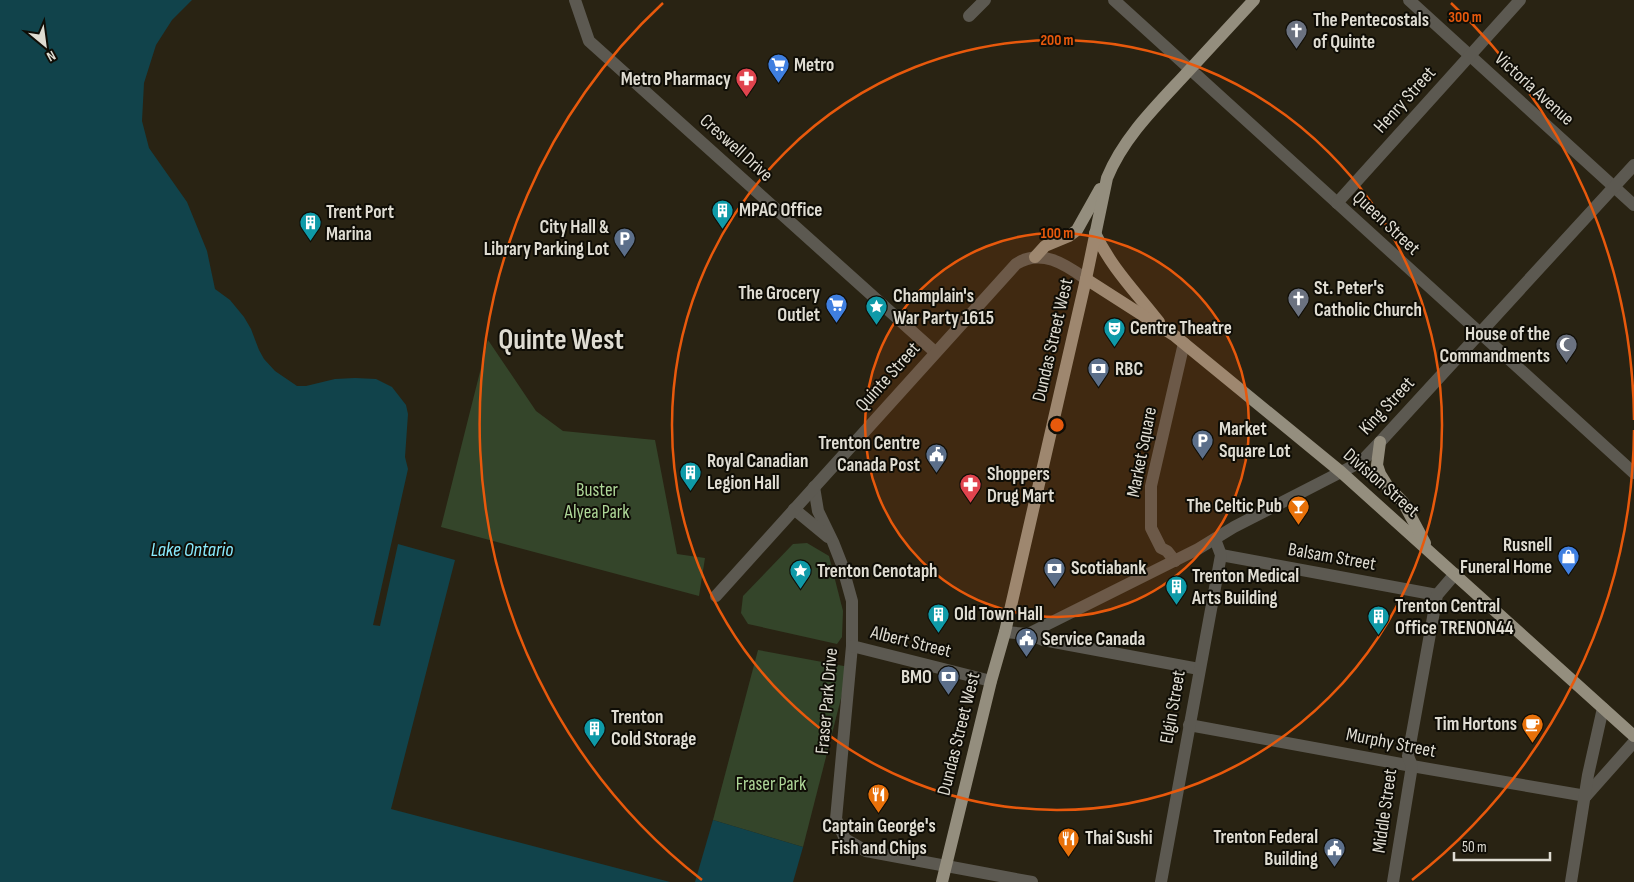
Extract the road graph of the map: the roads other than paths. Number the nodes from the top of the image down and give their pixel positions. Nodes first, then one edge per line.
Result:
1 (575, 0) edge
2 (985, 0) edge
3 (1114, 0) edge
4 (1254, 0) edge
5 (1409, 0) edge
6 (1520, 0) edge
7 (969, 16) dead end
8 (1470, 56) junction
9 (1190, 69) junction
10 (1634, 165) edge
11 (1107, 178) junction
12 (1614, 187) junction
13 (1337, 203) junction
14 (1634, 205) edge
15 (1094, 233) junction
16 (1035, 257) junction
17 (1086, 279) junction
18 (1165, 330) junction
19 (1480, 334) junction
20 (1184, 343) junction
21 (935, 352) junction
22 (1380, 442) junction
23 (1341, 472) junction
24 (1634, 473) edge
25 (814, 487) junction
26 (794, 509) junction
27 (1214, 539) junction
28 (833, 542) junction
29 (1430, 552) junction
30 (1221, 555) junction
31 (1175, 561) junction
32 (1455, 574) junction
33 (1437, 595) junction
34 (716, 596) dead end
35 (1005, 632) junction
36 (1028, 634) junction
37 (852, 646) junction
38 (1199, 669) junction
39 (991, 681) junction
40 (1603, 708) junction
41 (1189, 725) junction
42 (1634, 736) edge
43 (1634, 742) edge
44 (1412, 766) junction
45 (1586, 796) junction
46 (946, 867) junction
47 (942, 882) edge
48 (1032, 882) edge
49 (1161, 882) edge
50 (1394, 882) edge
51 (1571, 882) edge

1 - 21 street, Creswell Drive
2 - 7 street
3 - 9 street, Queen Street
4 - 9 main road, Dundas Street West
5 - 8 street, Victoria Avenue
6 - 8 street, Henry Street
8 - 12 street, Victoria Avenue
8 - 13 street, Henry Street
9 - 11 main road, Dundas Street West
9 - 13 street, Queen Street
10 - 12 street, King Street
11 - 15 main road, Dundas Street West
11 - 16 main road
12 - 14 street, Victoria Avenue
12 - 19 street, King Street
13 - 19 street, Queen Street
15 - 17 main road, Dundas Street West
15 - 18 main road
16 - 17 street
16 - 21 street, Quinte Street
17 - 18 main road, Division Street
17 - 35 main road, Dundas Street West
18 - 20 main road, Division Street
19 - 22 street, King Street
19 - 24 street, Queen Street
20 - 23 main road, Division Street
20 - 31 street, Market Square
21 - 25 street, Quinte Street
22 - 23 street, King Street
22 - 29 main road
23 - 27 street, King Street
23 - 29 main road, Division Street
25 - 26 street, Quinte Street
25 - 28 street
26 - 28 street, Fraser Park Drive
26 - 34 street, Quinte Street
27 - 30 street
27 - 31 street, King Street
28 - 37 street, Fraser Park Drive
29 - 32 main road, Division Street
30 - 33 street, Balsam Street
30 - 38 street, Elgin Street
31 - 36 street, King Street
32 - 33 street
32 - 40 main road, Division Street
33 - 44 street, Middle Street
35 - 36 street
35 - 39 main road, Dundas Street West
36 - 38 street
37 - 39 street, Albert Street
37 - 46 street, Fraser Park Drive
38 - 41 street, Elgin Street
39 - 46 main road, Dundas Street West
40 - 42 main road, Division Street
40 - 45 street
41 - 44 street, Murphy Street
41 - 49 street, Elgin Street
43 - 45 street
44 - 45 street, Murphy Street
44 - 50 street, Middle Street
45 - 51 street
46 - 47 main road, Dundas Street West
46 - 48 street, Fraser Park Drive

